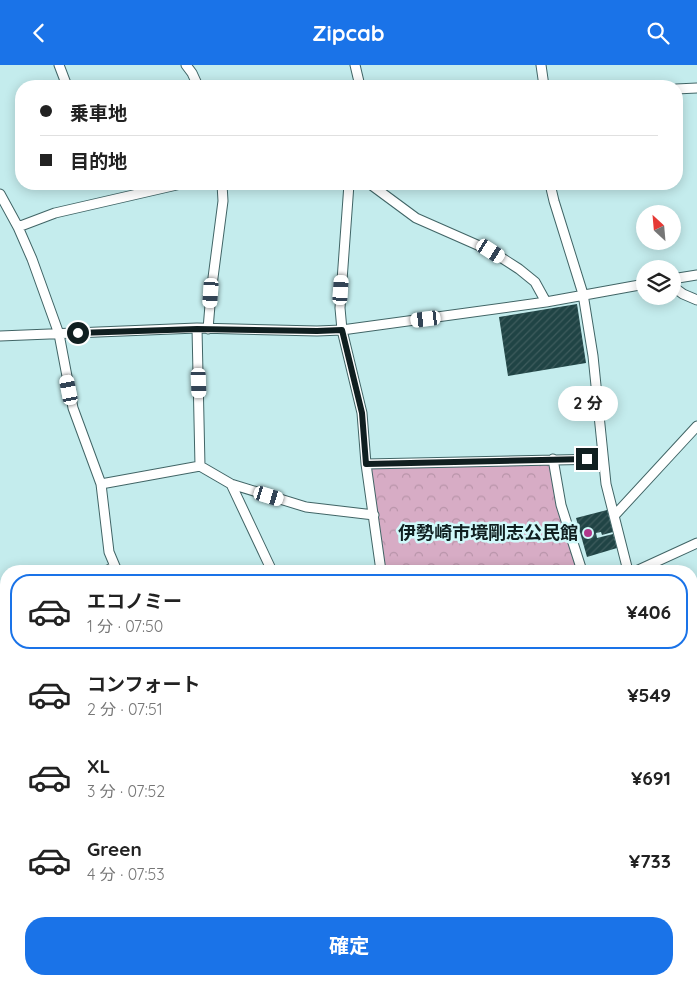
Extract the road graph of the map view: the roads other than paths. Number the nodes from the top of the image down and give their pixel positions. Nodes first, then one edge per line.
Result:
1 (59, 65) edge
2 (186, 65) edge
3 (355, 65) edge
4 (541, 65) edge
5 (65, 80) edge
6 (195, 80) edge
7 (359, 80) edge
8 (543, 80) edge
9 (697, 88) edge
10 (683, 89) edge
11 (155, 190) edge
12 (222, 190) edge
13 (349, 190) edge
14 (378, 190) edge
15 (551, 190) edge
16 (0, 194) edge
17 (18, 227) junction
18 (697, 275) edge
19 (681, 278) edge
20 (636, 286) edge
21 (681, 293) edge
22 (583, 295) junction
23 (697, 300) edge
24 (546, 302) junction
25 (197, 329) junction
26 (208, 329) junction
27 (342, 330) junction
28 (59, 334) junction
29 (0, 336) edge
30 (697, 426) edge
31 (553, 459) junction
32 (603, 459) junction
33 (366, 464) junction
34 (200, 466) junction
35 (101, 484) junction
36 (231, 484) junction
37 (374, 515) junction
38 (614, 517) junction
39 (697, 543) edge
40 (114, 565) edge
41 (269, 565) edge
42 (381, 565) edge
43 (580, 565) edge
44 (626, 565) edge
45 (649, 565) edge

1 - 5 street
2 - 6 street
3 - 7 street
4 - 8 street
9 - 10 street
11 - 17 street
12 - 26 street
13 - 27 street
14 - 24 street
15 - 22 street
16 - 17 street
17 - 28 street
18 - 19 street
20 - 22 street
21 - 23 street
22 - 24 street
22 - 32 street
24 - 27 street
25 - 26 street
25 - 28 street
25 - 34 street
26 - 27 street
27 - 33 street
28 - 29 street
28 - 35 street
30 - 38 street
31 - 32 street
31 - 33 street
31 - 43 street
32 - 38 street
33 - 37 street
34 - 35 street
34 - 36 street
35 - 40 street
36 - 37 street
36 - 41 street
37 - 42 street
38 - 44 street
39 - 45 street

